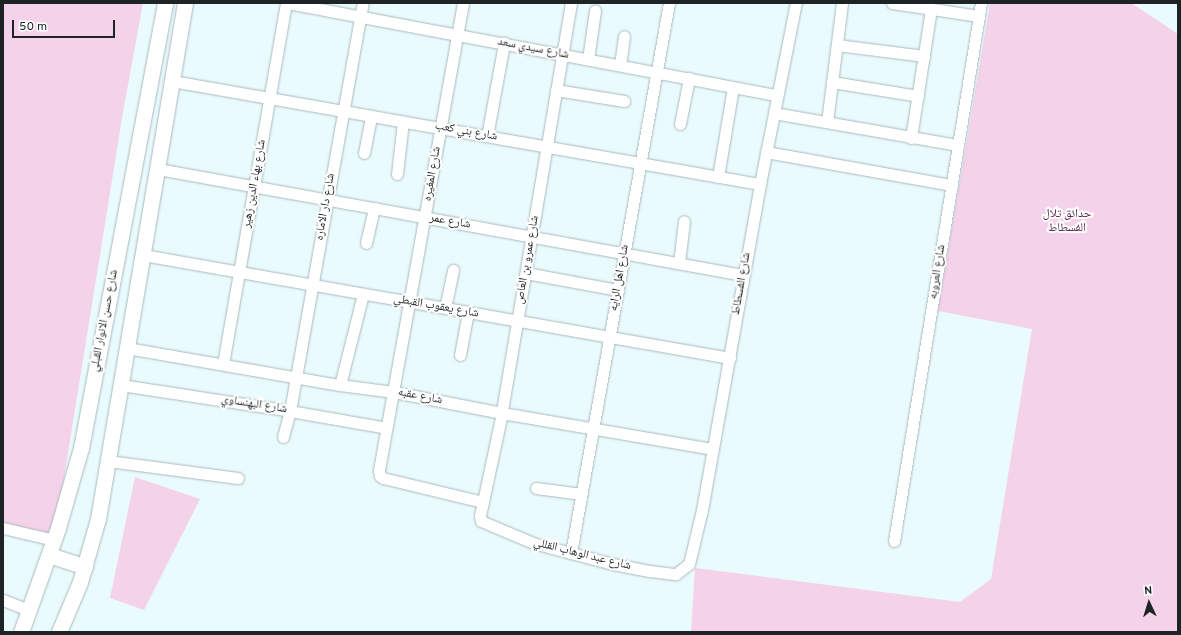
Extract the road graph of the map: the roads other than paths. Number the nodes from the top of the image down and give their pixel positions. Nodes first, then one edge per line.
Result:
1 (164, 3) edge
2 (185, 3) edge
3 (287, 3) edge
4 (362, 3) edge
5 (463, 3) edge
6 (571, 3) edge
7 (669, 3) edge
8 (796, 3) edge
9 (842, 3) edge
10 (892, 3) edge
11 (981, 3) edge
12 (931, 9) junction
13 (596, 11) dead end
14 (979, 16) junction
15 (360, 17) junction
16 (457, 35) junction
17 (624, 36) dead end
18 (504, 44) junction
19 (837, 45) junction
20 (562, 54) junction
21 (924, 56) junction
22 (588, 59) junction
23 (620, 65) junction
24 (656, 72) junction
25 (689, 78) junction
26 (172, 81) junction
27 (832, 82) junction
28 (733, 86) junction
29 (556, 90) junction
30 (777, 95) junction
31 (918, 96) junction
32 (270, 98) junction
33 (624, 101) dead end
34 (343, 111) junction
35 (774, 113) junction
36 (371, 116) junction
37 (403, 121) junction
38 (827, 122) junction
39 (680, 124) dead end
40 (441, 128) junction
41 (487, 136) junction
42 (912, 138) junction
43 (958, 145) junction
44 (547, 147) junction
45 (766, 152) junction
46 (364, 153) dead end
47 (641, 163) junction
48 (158, 168) junction
49 (397, 174) dead end
50 (718, 177) junction
51 (760, 184) junction
52 (952, 185) junction
53 (254, 186) junction
54 (327, 199) junction
55 (374, 208) junction
56 (425, 217) junction
57 (684, 221) dead end
58 (532, 237) junction
59 (366, 243) dead end
60 (625, 254) junction
61 (143, 255) junction
62 (679, 264) junction
63 (454, 270) dead end
64 (239, 272) junction
65 (526, 273) junction
66 (743, 275) junction
67 (312, 285) junction
68 (618, 290) junction
69 (363, 294) junction
70 (410, 302) junction
71 (445, 308) junction
72 (468, 312) junction
73 (518, 321) junction
74 (610, 337) junction
75 (127, 348) junction
76 (460, 355) dead end
77 (730, 358) junction
78 (223, 364) junction
79 (296, 377) junction
80 (121, 385) junction
81 (340, 385) junction
82 (394, 392) junction
83 (290, 411) junction
84 (502, 413) junction
85 (387, 428) junction
86 (594, 429) junction
87 (282, 437) dead end
88 (712, 449) junction
89 (108, 462) junction
90 (238, 478) dead end
91 (536, 488) dead end
92 (582, 494) junction
93 (483, 502) junction
94 (480, 516) joint
95 (3, 528) edge
96 (54, 540) junction
97 (894, 541) dead end
98 (571, 553) junction
99 (49, 555) junction
100 (689, 564) joint
101 (84, 567) junction
102 (3, 600) edge
103 (28, 610) junction
104 (21, 632) edge
105 (59, 632) edge

1 - 96 main road, شارع حسن الانوار القبلي
2 - 26 main road, شارع حسن الانوار القبلي
3 - 15 street, شارع سيدي سعد
3 - 32 street, شارع بهاء الدين زهير
4 - 15 street, شارع دار الاماره
5 - 16 street, شارع المغيره
6 - 20 street, شارع عمرو بن العاص
7 - 24 street, شارع اهل الرايه
8 - 30 street, شارع الفسطاط
9 - 19 street
10 - 12 street
11 - 14 street, شارع العروبه
12 - 14 street
12 - 21 street
13 - 22 street
14 - 43 street, شارع العروبه
15 - 16 street, شارع سيدي سعد
15 - 34 street, شارع دار الاماره
16 - 18 street, شارع سيدي سعد
16 - 40 street, شارع المغيره
17 - 23 street
18 - 20 street, شارع سيدي سعد
18 - 41 street
19 - 21 street
19 - 27 street
20 - 22 street, شارع سيدي سعد
20 - 29 street, شارع عمرو بن العاص
21 - 31 street
22 - 23 street, شارع سيدي سعد
23 - 24 street, شارع سيدي سعد
24 - 25 street, شارع سيدي سعد
24 - 47 street, شارع اهل الرايه
25 - 28 street, شارع سيدي سعد
25 - 39 street
26 - 32 street, شارع بني كعب
26 - 48 main road, شارع حسن الانوار القبلي
27 - 31 street
27 - 38 street
28 - 30 street, شارع سيدي سعد
28 - 50 street
29 - 33 street
29 - 44 street, شارع عمرو بن العاص
30 - 35 street, شارع الفسطاط
31 - 42 street
32 - 34 street, شارع بني كعب
32 - 53 street, شارع بهاء الدين زهير
34 - 36 street, شارع بني كعب
34 - 54 street, شارع دار الاماره
35 - 38 street
35 - 45 street, شارع الفسطاط
36 - 37 street, شارع بني كعب
36 - 46 street
37 - 40 street, شارع بني كعب
37 - 49 street
38 - 42 street
40 - 41 street, شارع بني كعب
40 - 56 street, شارع المغيره
41 - 44 street, شارع بني كعب
42 - 43 street
43 - 52 street, شارع العروبه
44 - 47 street, شارع بني كعب
44 - 58 street, شارع عمرو بن العاص
45 - 51 street, شارع الفسطاط
45 - 52 street
47 - 50 street, شارع بني كعب
47 - 60 street, شارع اهل الرايه
48 - 53 street, شارع عمر
48 - 61 main road, شارع حسن الانوار القبلي
50 - 51 street, شارع بني كعب
51 - 66 street, شارع الفسطاط
52 - 97 street, شارع العروبه
53 - 54 street, شارع عمر
53 - 64 street, شارع بهاء الدين زهير
54 - 55 street, شارع عمر
54 - 67 street, شارع دار الاماره
55 - 56 street, شارع عمر
55 - 59 street
56 - 58 street, شارع عمر
56 - 70 street, شارع المغيره
57 - 62 street
58 - 60 street, شارع عمر
58 - 65 street, شارع عمرو بن العاص
60 - 62 street, شارع عمر
60 - 68 street, شارع اهل الرايه
61 - 64 street, شارع يعقوب القبطي
61 - 75 main road, شارع حسن الانوار القبلي
62 - 66 street, شارع عمر
63 - 71 street
64 - 67 street, شارع يعقوب القبطي
64 - 78 street, شارع بهاء الدين زهير
65 - 68 street
65 - 73 street, شارع عمرو بن العاص
66 - 77 street, شارع الفسطاط
67 - 69 street, شارع يعقوب القبطي
67 - 79 street, شارع دار الاماره
68 - 74 street, شارع اهل الرايه
69 - 70 street, شارع يعقوب القبطي
69 - 81 street
70 - 71 street, شارع يعقوب القبطي
70 - 82 street, شارع المغيره
71 - 72 street, شارع يعقوب القبطي
72 - 73 street, شارع يعقوب القبطي
72 - 76 street
73 - 74 street, شارع يعقوب القبطي
73 - 84 street, شارع عمرو بن العاص
74 - 77 street, شارع يعقوب القبطي
74 - 86 street, شارع اهل الرايه
75 - 78 street, شارع عقبه
75 - 80 main road, شارع حسن الانوار القبلي
77 - 88 street, شارع الفسطاط
78 - 79 street, شارع عقبه
79 - 81 street, شارع عقبه
79 - 83 street, شارع دار الاماره
80 - 83 street, شارع البهنساوي
80 - 89 main road, شارع حسن الانوار القبلي
81 - 82 street, شارع عقبه
82 - 84 street, شارع عقبه
82 - 85 street, شارع المغيره
83 - 85 street, شارع البهنساوي
83 - 87 street, شارع دار الاماره
84 - 86 street, شارع عقبه
84 - 93 street, شارع عمرو بن العاص
85 - 93 street, شارع المغيره
86 - 88 street, شارع عقبه
86 - 92 street, شارع اهل الرايه
88 - 100 street, شارع الفسطاط
89 - 90 street
89 - 101 main road, شارع حسن الانوار القبلي
91 - 92 street
92 - 98 street, شارع اهل الرايه
93 - 94 street, شارع عمرو بن العاص
94 - 98 street, شارع عبد الوهاب القللي
95 - 96 street
96 - 99 main road, شارع حسن الانوار القبلي
98 - 100 street, شارع عبد الوهاب القللي
99 - 101 main road
99 - 103 main road, شارع حسن الانوار القبلي
101 - 105 main road, شارع حسن الانوار القبلي
102 - 103 street
103 - 104 main road, شارع حسن الانوار القبلي

